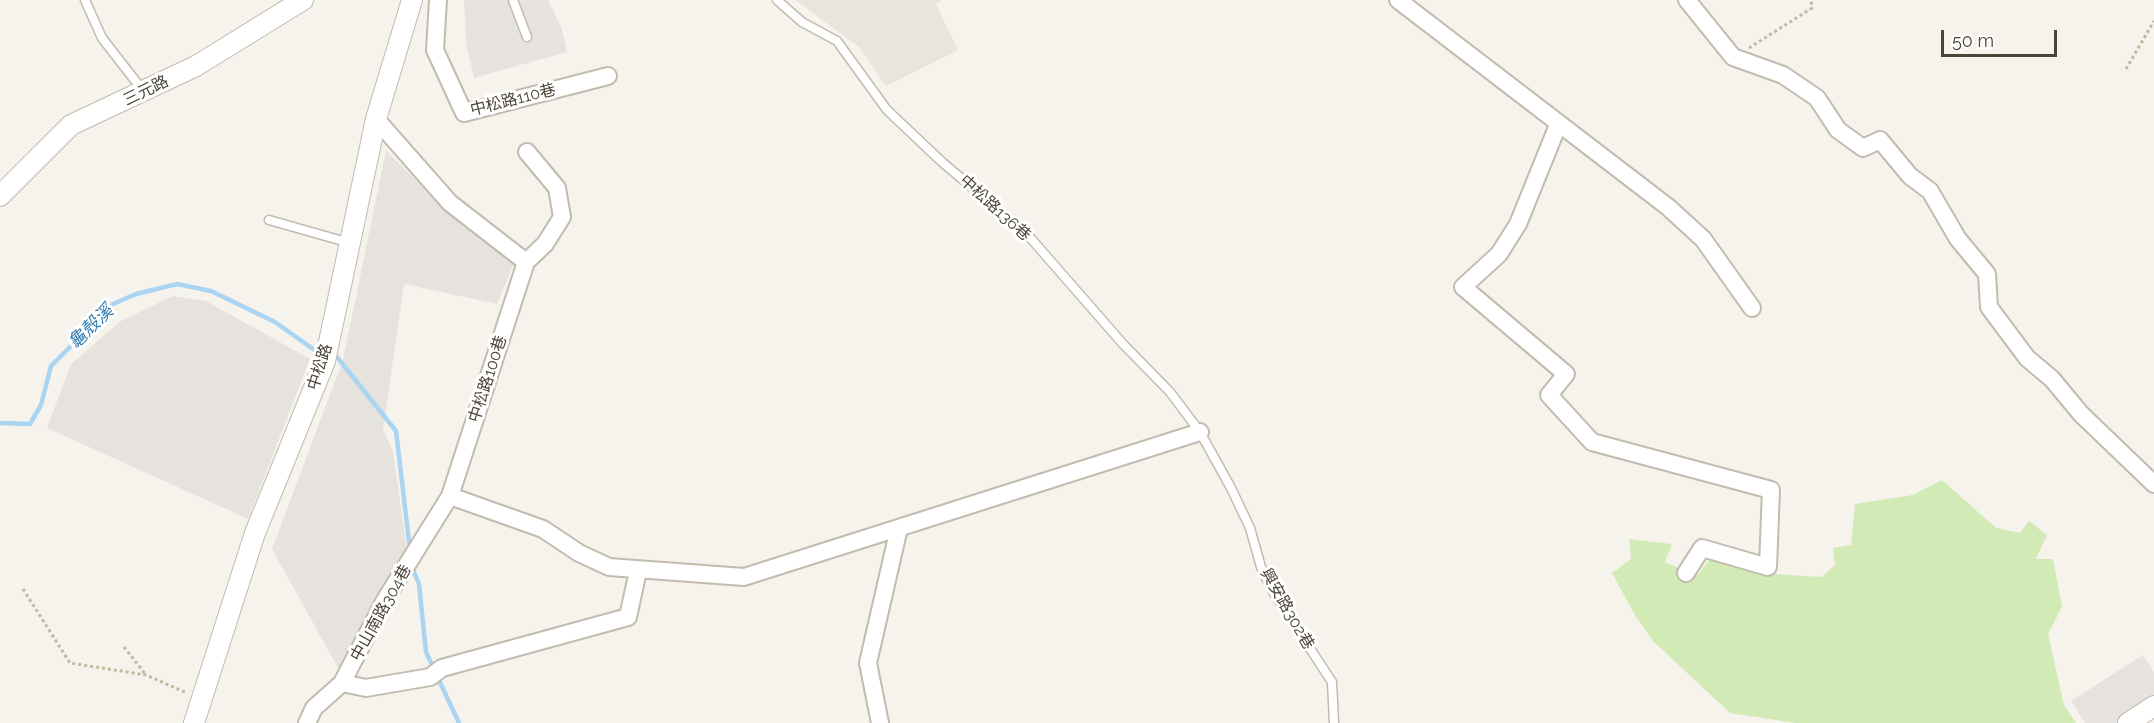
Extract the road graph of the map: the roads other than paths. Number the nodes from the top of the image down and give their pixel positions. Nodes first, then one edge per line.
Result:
1 (85, 0) edge
2 (303, 0) edge
3 (412, 0) edge
4 (438, 0) edge
5 (513, 0) edge
6 (777, 0) edge
7 (1398, 0) edge
8 (1687, 0) edge
9 (527, 37) dead end
10 (608, 76) dead end
11 (144, 93) junction
12 (376, 118) junction
13 (1558, 125) junction
14 (527, 152) dead end
15 (0, 196) edge
16 (269, 220) dead end
17 (351, 243) junction
18 (526, 262) junction
19 (1752, 308) dead end
20 (1200, 432) junction
21 (2154, 484) edge
22 (450, 496) junction
23 (899, 528) junction
24 (638, 571) junction
25 (1686, 573) dead end
26 (342, 683) junction
27 (2154, 706) edge
28 (194, 723) edge
29 (306, 723) edge
30 (880, 723) edge
31 (1334, 723) edge
32 (2128, 723) edge

1 - 11 lane
2 - 11 street, 三元路
3 - 12 street, 中松路
4 - 10 street, 中松路110巷
5 - 9 lane
6 - 20 lane, 中松路136巷
7 - 13 street
8 - 21 street
11 - 15 street, 三元路
12 - 17 street, 中松路
12 - 18 street
13 - 19 street
13 - 25 street
14 - 18 street, 中松路100巷
16 - 17 lane
17 - 28 street, 中松路
18 - 22 street, 中松路100巷
20 - 23 street
20 - 31 lane, 興安路302巷
22 - 24 street
22 - 26 street, 中山南路304巷
23 - 24 street
23 - 30 street
24 - 26 street
26 - 29 street, 中山南路304巷
27 - 32 street

